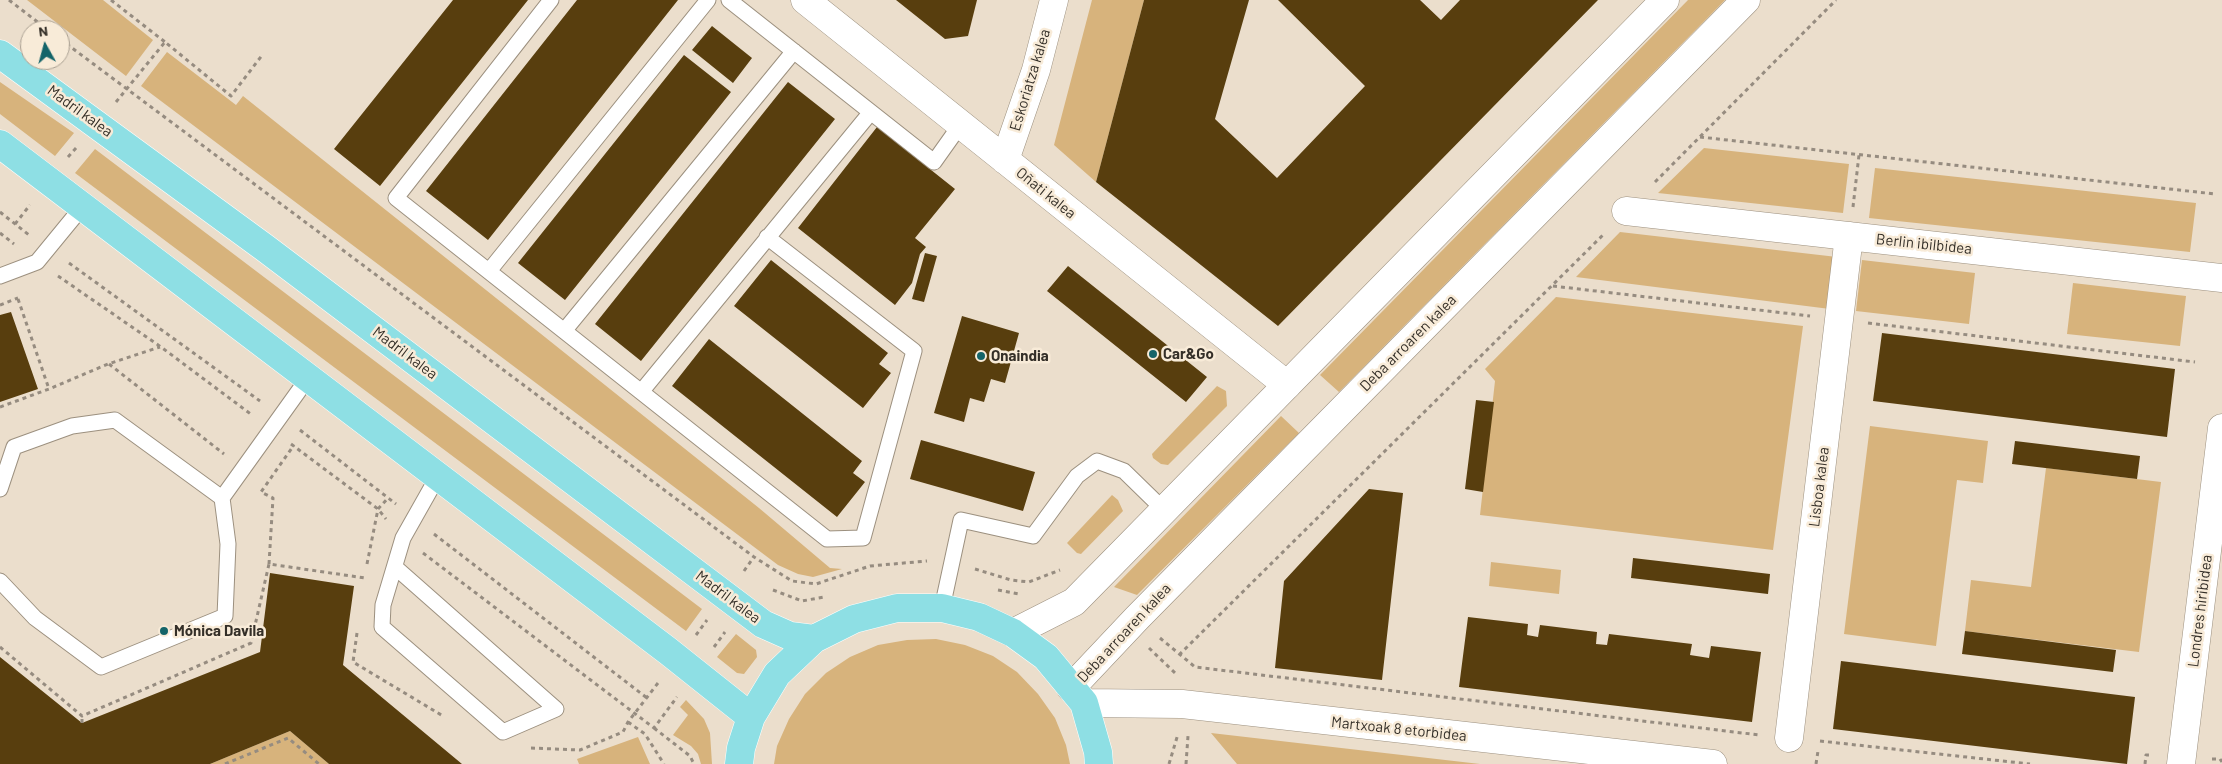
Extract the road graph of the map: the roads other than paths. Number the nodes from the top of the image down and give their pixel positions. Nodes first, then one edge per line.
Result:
1 (550, 0) edge
2 (708, 0) edge
3 (729, 0) edge
4 (805, 0) edge
5 (1054, 0) edge
6 (1665, 0) edge
7 (1746, 0) edge
8 (794, 51) junction
9 (0, 54) edge
10 (871, 112) junction
11 (961, 124) junction
12 (0, 144) edge
13 (1005, 160) junction
14 (83, 206) junction
15 (1626, 212) road end
16 (1849, 236) junction
17 (768, 237) junction
18 (489, 271) junction
19 (0, 276) edge
20 (2222, 278) edge
21 (564, 331) junction
22 (308, 378) junction
23 (1287, 386) junction
24 (641, 392) junction
25 (2222, 428) edge
26 (438, 476) junction
27 (0, 490) edge
28 (222, 498) junction
29 (1164, 510) junction
30 (395, 567) junction
31 (0, 581) edge
32 (942, 608) junction
33 (1013, 633) junction
34 (814, 639) junction
35 (1078, 696) junction
36 (751, 717) junction
37 (1789, 738) road end
38 (738, 764) edge
39 (1099, 764) edge
40 (1713, 764) edge
41 (2181, 764) edge

1 - 18 lane
2 - 18 lane
3 - 8 lane
4 - 11 street, Oñati kalea
5 - 13 street, Eskoriatza kalea
6 - 23 street
7 - 35 street, Deba arroaren kalea
8 - 10 lane
8 - 21 lane
9 - 34 main road, Madril kalea
10 - 11 lane
10 - 17 lane
11 - 13 street, Oñati kalea
12 - 14 main road
13 - 23 street, Oñati kalea
14 - 19 lane
14 - 22 main road
15 - 16 street, Berlin ibilbidea
16 - 20 street, Berlin ibilbidea
16 - 37 street, Lisboa kalea
17 - 24 lane
17 - 24 lane
18 - 21 lane
21 - 24 lane
22 - 26 main road
22 - 28 lane
23 - 29 street
25 - 41 street, Londres hiribidea
26 - 30 lane
26 - 36 main road
27 - 28 lane
28 - 31 lane
29 - 32 lane
29 - 33 street
30 - 30 lane
32 - 33 main road
32 - 34 main road
33 - 35 main road
34 - 36 main road
35 - 39 main road
35 - 40 street, Martxoak 8 etorbidea
36 - 38 main road

